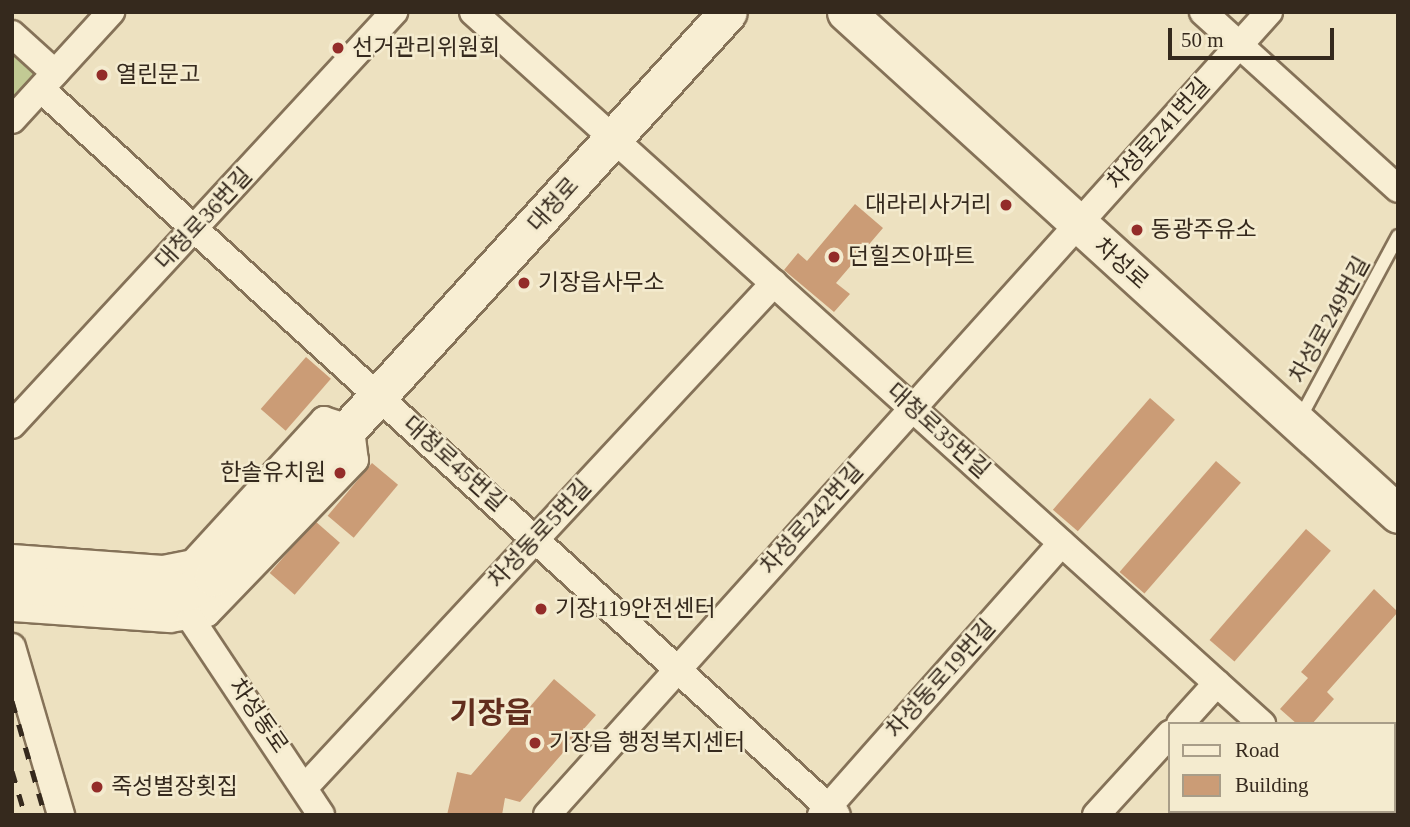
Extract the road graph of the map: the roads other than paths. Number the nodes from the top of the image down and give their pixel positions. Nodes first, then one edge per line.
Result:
1 (111, 12) edge
2 (394, 12) edge
3 (472, 12) edge
4 (728, 12) edge
5 (846, 12) edge
6 (1203, 12) edge
7 (1269, 12) edge
8 (12, 34) edge
9 (1239, 45) junction
10 (48, 81) junction
11 (12, 120) edge
12 (614, 139) junction
13 (1398, 189) edge
14 (1078, 224) junction
15 (195, 230) junction
16 (1398, 236) edge
17 (774, 282) junction
18 (380, 397) junction
19 (912, 408) junction
20 (1297, 424) junction
21 (12, 425) edge
22 (351, 429) junction
23 (1396, 511) edge
24 (535, 539) junction
25 (1062, 543) junction
26 (12, 558) edge
27 (12, 585) edge
28 (12, 608) edge
29 (191, 619) junction
30 (12, 647) edge
31 (677, 669) junction
32 (1217, 684) junction
33 (1182, 722) edge
34 (1260, 722) edge
35 (1168, 736) edge
36 (306, 786) junction
37 (828, 812) edge
38 (61, 815) edge
39 (321, 815) edge
40 (547, 815) edge
41 (1096, 815) edge

1 - 10 street
2 - 15 street, 대청로36번길
3 - 12 street
4 - 12 main road, 대청로
5 - 14 main road, 차성로
6 - 9 street
7 - 9 street, 차성로241번길
8 - 10 street
9 - 13 street
9 - 14 street, 차성로241번길
10 - 11 street
10 - 15 street
12 - 17 street, 대청로35번길
12 - 18 main road, 대청로
14 - 19 street, 차성로242번길
14 - 20 main road, 차성로
15 - 18 street
15 - 21 street, 대청로36번길
16 - 20 lane, 차성로249번길
17 - 19 street, 대청로35번길
17 - 24 street, 차성동로5번길
18 - 22 main road, 대청로
18 - 24 street, 대청로45번길
19 - 25 street, 대청로35번길
19 - 31 street, 차성로242번길
20 - 23 main road, 차성로
22 - 26 street
22 - 27 main road, 대청로
22 - 29 street
24 - 31 street, 대청로45번길
24 - 36 street, 차성동로5번길
25 - 32 street, 대청로35번길
25 - 37 street, 차성동로19번길
28 - 29 street
29 - 36 street, 차성동로
30 - 38 street
31 - 37 street, 대청로45번길
31 - 40 street, 차성로242번길
32 - 33 street
32 - 34 street, 대청로35번길
35 - 41 street
36 - 39 street, 차성동로

